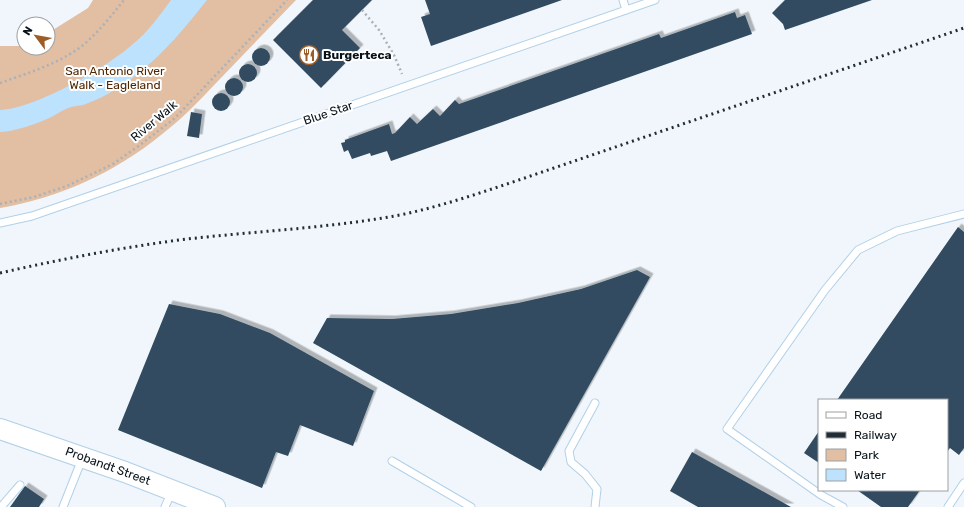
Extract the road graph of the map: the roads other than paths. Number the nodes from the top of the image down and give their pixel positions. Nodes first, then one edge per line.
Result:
1 (623, 0) edge
2 (655, 0) edge
3 (626, 10) junction
4 (964, 214) edge
5 (0, 223) edge
6 (595, 403) dead end
7 (0, 429) edge
8 (82, 457) junction
9 (392, 461) dead end
10 (964, 484) edge
11 (20, 485) dead end
12 (168, 498) edge
13 (1, 507) edge
14 (63, 507) edge
15 (215, 507) edge
16 (471, 507) edge
17 (595, 507) edge
18 (843, 507) edge
19 (948, 507) edge

1 - 3 lane
2 - 3 lane, Blue Star
3 - 5 lane, Blue Star
4 - 18 lane
6 - 17 lane
7 - 8 main road, Probandt Street
8 - 12 main road, Probandt Street
8 - 14 lane
9 - 16 lane
10 - 19 lane
11 - 13 lane
12 - 15 main road, Probandt Street

